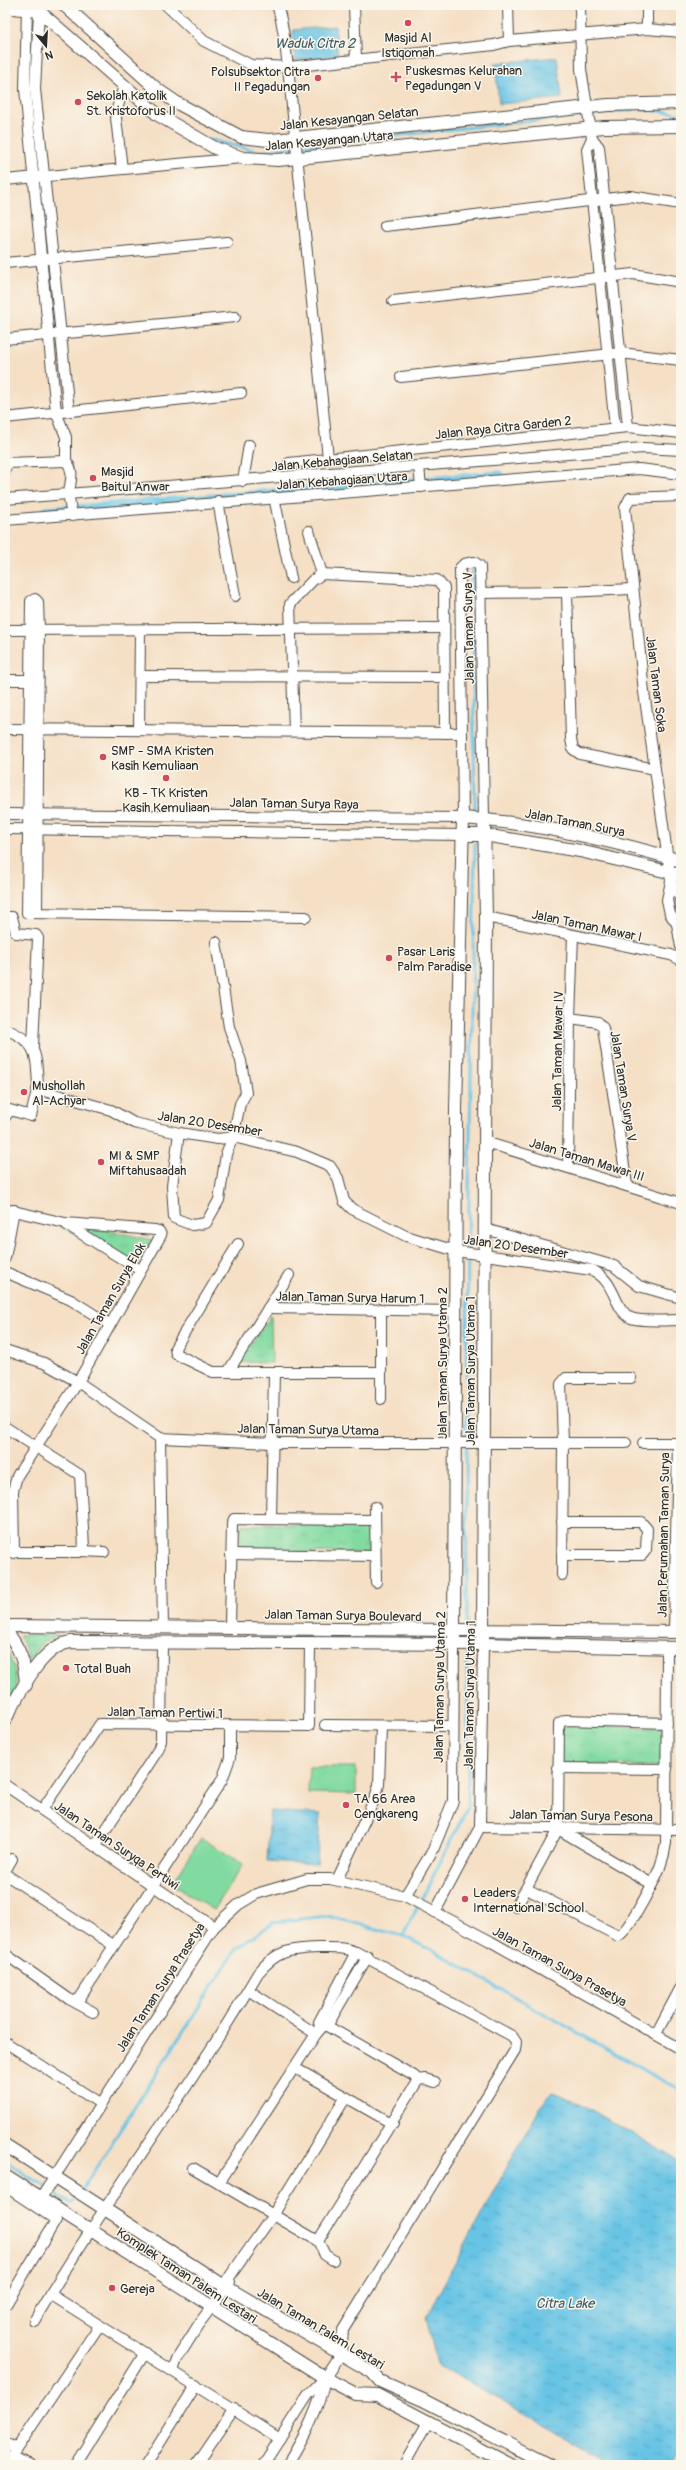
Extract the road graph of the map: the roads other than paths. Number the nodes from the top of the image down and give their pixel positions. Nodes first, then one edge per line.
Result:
1 (64, 5) edge
2 (166, 5) edge
3 (276, 5) edge
4 (354, 5) edge
5 (508, 5) edge
6 (580, 5) edge
7 (647, 5) edge
8 (5, 7) edge
9 (27, 8) junction
10 (39, 11) junction
11 (647, 29) junction
12 (681, 32) edge
13 (579, 36) junction
14 (510, 41) junction
15 (356, 59) junction
16 (288, 67) junction
17 (124, 86) junction
18 (681, 103) edge
19 (586, 109) junction
20 (681, 126) edge
21 (590, 131) junction
22 (297, 148) junction
23 (243, 158) junction
24 (122, 170) junction
25 (33, 176) junction
26 (45, 176) junction
27 (5, 180) edge
28 (606, 198) junction
29 (593, 200) junction
30 (681, 204) edge
31 (385, 226) dead end
32 (227, 242) dead end
33 (53, 258) junction
34 (42, 260) junction
35 (5, 263) edge
36 (613, 276) junction
37 (601, 277) junction
38 (681, 282) edge
39 (393, 301) dead end
40 (235, 317) dead end
41 (61, 334) junction
42 (49, 335) junction
43 (5, 339) edge
44 (620, 353) junction
45 (608, 354) junction
46 (681, 360) edge
47 (401, 377) dead end
48 (241, 394) dead end
49 (69, 411) junction
50 (56, 412) junction
51 (5, 418) edge
52 (628, 427) junction
53 (615, 428) junction
54 (681, 433) edge
55 (249, 445) dead end
56 (681, 450) edge
57 (329, 459) junction
58 (66, 461) junction
59 (288, 463) dead end
60 (419, 468) junction
61 (5, 470) edge
62 (331, 474) junction
63 (681, 474) edge
64 (243, 481) junction
65 (421, 485) junction
66 (213, 486) junction
67 (681, 496) edge
68 (69, 497) junction
69 (274, 497) junction
70 (5, 500) edge
71 (216, 501) junction
72 (72, 514) junction
73 (5, 520) edge
74 (309, 531) dead end
75 (322, 574) junction
76 (291, 578) dead end
77 (632, 589) junction
78 (567, 592) junction
79 (480, 593) junction
80 (235, 596) dead end
81 (444, 628) junction
82 (291, 629) junction
83 (5, 630) edge
84 (35, 630) junction
85 (140, 630) junction
86 (140, 676) junction
87 (292, 676) junction
88 (445, 677) junction
89 (5, 680) edge
90 (30, 680) junction
91 (5, 729) edge
92 (33, 729) junction
93 (139, 730) junction
94 (294, 731) junction
95 (445, 733) junction
96 (461, 733) junction
97 (655, 770) junction
98 (5, 814) edge
99 (33, 814) junction
100 (68, 814) junction
101 (252, 816) junction
102 (463, 818) junction
103 (484, 820) junction
104 (5, 829) edge
105 (33, 829) junction
106 (69, 830) junction
107 (252, 832) junction
108 (462, 835) junction
109 (484, 835) junction
110 (667, 857) junction
111 (681, 861) edge
112 (674, 876) edge
113 (681, 907) edge
114 (681, 914) edge
115 (5, 917) edge
116 (306, 917) dead end
117 (486, 917) junction
118 (677, 924) junction
119 (573, 935) junction
120 (216, 942) dead end
121 (681, 947) edge
122 (681, 960) edge
123 (570, 1018) junction
124 (5, 1029) edge
125 (33, 1046) junction
126 (38, 1086) junction
127 (5, 1117) edge
128 (179, 1133) junction
129 (233, 1137) junction
130 (485, 1142) junction
131 (568, 1166) junction
132 (627, 1184) junction
133 (681, 1203) edge
134 (10, 1210) edge
135 (65, 1223) junction
136 (485, 1229) junction
137 (238, 1244) dead end
138 (460, 1251) junction
139 (482, 1254) junction
140 (5, 1258) edge
141 (140, 1270) junction
142 (5, 1272) edge
143 (289, 1275) dead end
144 (681, 1298) edge
145 (268, 1308) junction
146 (381, 1309) junction
147 (456, 1312) junction
148 (681, 1320) edge
149 (109, 1324) junction
150 (5, 1350) edge
151 (228, 1372) junction
152 (380, 1372) junction
153 (274, 1373) junction
154 (631, 1378) dead end
155 (78, 1382) junction
156 (381, 1399) dead end
157 (5, 1427) edge
158 (160, 1438) junction
159 (272, 1443) junction
160 (563, 1443) junction
161 (626, 1443) dead end
162 (643, 1443) dead end
163 (679, 1443) edge
164 (459, 1444) junction
165 (482, 1444) junction
166 (36, 1446) junction
167 (375, 1507) dead end
168 (237, 1518) junction
169 (271, 1518) junction
170 (223, 1519) dead end
171 (375, 1520) junction
172 (562, 1522) junction
173 (81, 1551) junction
174 (104, 1552) dead end
175 (9, 1553) edge
176 (231, 1554) junction
177 (562, 1555) junction
178 (375, 1556) junction
179 (562, 1575) dead end
180 (376, 1582) dead end
181 (5, 1626) edge
182 (162, 1627) junction
183 (230, 1627) junction
184 (480, 1629) junction
185 (5, 1630) edge
186 (457, 1630) junction
187 (678, 1632) edge
188 (162, 1642) junction
189 (310, 1644) junction
190 (480, 1644) junction
191 (457, 1645) junction
192 (667, 1648) junction
193 (681, 1648) edge
194 (26, 1685) junction
195 (5, 1720) edge
196 (667, 1723) junction
197 (160, 1725) junction
198 (230, 1726) junction
199 (325, 1726) dead end
200 (380, 1726) junction
201 (452, 1726) junction
202 (557, 1768) junction
203 (667, 1769) junction
204 (5, 1785) edge
205 (42, 1810) junction
206 (480, 1827) junction
207 (558, 1829) junction
208 (667, 1829) junction
209 (681, 1830) edge
210 (95, 1846) junction
211 (12, 1859) dead end
212 (5, 1871) edge
213 (5, 1874) edge
214 (337, 1880) junction
215 (153, 1884) junction
216 (652, 1884) junction
217 (527, 1889) junction
218 (408, 1898) junction
219 (516, 1907) dead end
220 (435, 1912) junction
221 (214, 1927) junction
222 (113, 1945) junction
223 (356, 1952) junction
224 (5, 1954) edge
225 (368, 1956) junction
226 (681, 1987) edge
227 (248, 1990) junction
228 (75, 2001) junction
229 (93, 2012) dead end
230 (321, 2029) junction
231 (656, 2034) junction
232 (5, 2042) edge
233 (681, 2049) edge
234 (294, 2068) junction
235 (418, 2080) junction
236 (435, 2082) dead end
237 (346, 2097) junction
238 (101, 2104) junction
239 (393, 2124) junction
240 (5, 2145) edge
241 (193, 2168) dead end
242 (54, 2179) junction
243 (219, 2182) junction
244 (8, 2185) edge
245 (43, 2195) junction
246 (106, 2210) junction
247 (273, 2215) junction
248 (91, 2230) junction
249 (318, 2242) junction
250 (333, 2260) dead end
251 (226, 2287) junction
252 (50, 2294) junction
253 (5, 2306) edge
254 (211, 2308) junction
255 (34, 2321) dead end
256 (99, 2326) junction
257 (145, 2353) junction
258 (341, 2354) junction
259 (175, 2367) junction
260 (325, 2378) junction
261 (196, 2385) junction
262 (234, 2409) junction
263 (428, 2422) junction
264 (280, 2439) junction
265 (5, 2444) edge
266 (16, 2448) junction
267 (31, 2465) edge
268 (75, 2465) edge
269 (146, 2465) edge
270 (196, 2465) edge
271 (263, 2465) edge
272 (287, 2465) edge
273 (404, 2465) edge
274 (511, 2465) edge
275 (549, 2465) edge

1 - 22 street, Jalan Kesayangan Selatan
2 - 16 street
3 - 16 street
4 - 15 street
5 - 14 street
6 - 13 street
7 - 11 street
8 - 9 street, Jalan Kesayangan Utara
9 - 10 street, Jalan Kesayangan Utara
9 - 25 street
10 - 17 street, Jalan Kesayangan Utara
10 - 26 street
11 - 12 street
11 - 13 street
13 - 14 street
13 - 19 street
14 - 15 street
15 - 16 street
16 - 22 street
17 - 23 street, Jalan Kesayangan Utara
17 - 24 street
18 - 19 street, Jalan Kesayangan Selatan
19 - 21 street
19 - 22 street, Jalan Kesayangan Selatan
20 - 21 street, Jalan Kesayangan Utara
21 - 22 street, Jalan Kesayangan Utara
21 - 28 street
21 - 29 street
22 - 23 street, Jalan Kesayangan Utara
22 - 57 street
23 - 24 street
24 - 26 street
25 - 26 street
25 - 27 street
25 - 34 street
26 - 33 street
28 - 29 street
28 - 30 street
28 - 36 street
29 - 31 street
29 - 37 street
32 - 33 street
33 - 34 street
33 - 41 street
34 - 35 street
34 - 42 street
36 - 37 street
36 - 38 street
36 - 44 street
37 - 39 street
37 - 45 street
40 - 41 street
41 - 42 street
41 - 49 street
42 - 43 street
42 - 50 street
44 - 45 street
44 - 46 street
44 - 52 street
45 - 47 street
45 - 53 street
48 - 49 street
49 - 50 street
50 - 51 street
50 - 58 street
52 - 53 street, Jalan Raya Citra Garden 2
52 - 54 street, Jalan Raya Citra Garden 2
53 - 57 street, Jalan Raya Citra Garden 2
55 - 64 street
56 - 60 street, Jalan Kebahagiaan Selatan
57 - 59 street, Jalan Raya Citra Garden 2
57 - 62 street
58 - 61 street
58 - 68 street
60 - 62 street, Jalan Kebahagiaan Selatan
60 - 65 street
62 - 64 street, Jalan Kebahagiaan Selatan
63 - 65 street, Jalan Kebahagiaan Utara
64 - 66 street, Jalan Kebahagiaan Selatan
65 - 69 street, Jalan Kebahagiaan Utara
66 - 68 street, Jalan Kebahagiaan Selatan
66 - 71 street
67 - 77 street, Jalan Taman Soka
68 - 70 street, Jalan Kebahagiaan Selatan
68 - 72 street
69 - 71 street, Jalan Kebahagiaan Utara
69 - 76 street
71 - 72 street, Jalan Kebahagiaan Utara
71 - 80 street
72 - 73 street, Jalan Kebahagiaan Utara
74 - 75 street
75 - 81 street
75 - 82 street
77 - 78 street
77 - 97 street, Jalan Taman Soka
78 - 79 street
78 - 97 street
79 - 96 street, Jalan Taman Surya V
79 - 103 street, Jalan Taman Surya V
81 - 82 street
81 - 88 street
82 - 85 street
82 - 87 street
83 - 84 street
84 - 85 street
84 - 90 street
84 - 92 street
85 - 86 street
86 - 87 street
86 - 93 street
87 - 88 street
87 - 94 street
88 - 95 street
89 - 90 street
90 - 92 street
91 - 92 street
92 - 93 street
92 - 99 street
93 - 94 street
94 - 95 street
95 - 96 street
96 - 102 street, Jalan Taman Surya V
97 - 110 street, Jalan Taman Soka
98 - 99 street, Jalan Taman Surya Raya
99 - 100 street, Jalan Taman Surya Raya
99 - 105 street
100 - 101 street, Jalan Taman Surya Raya
100 - 106 street
101 - 102 street, Jalan Taman Surya Raya
101 - 107 street
102 - 103 street, Jalan Taman Surya
102 - 108 street, Jalan Taman Surya Utama 2
103 - 109 street, Jalan Taman Surya Utama 1
103 - 110 street, Jalan Taman Surya
104 - 105 street
105 - 106 street
105 - 116 street
106 - 107 street
107 - 108 street
108 - 109 street
108 - 138 street, Jalan Taman Surya Utama 2
109 - 112 street
109 - 117 street, Jalan Taman Surya Utama 1
110 - 111 street, Jalan Taman Surya
110 - 112 street, Jalan Taman Soka
112 - 113 street
112 - 118 street
114 - 118 street
115 - 125 street
117 - 119 street, Jalan Taman Mawar I
117 - 130 street, Jalan Taman Surya Utama 1
118 - 121 street
119 - 122 street, Jalan Taman Mawar I
119 - 123 street, Jalan Taman Mawar IV
120 - 129 street
123 - 131 street, Jalan Taman Mawar IV
123 - 132 street, Jalan Taman Surya V
124 - 125 street
125 - 126 street
126 - 127 street
126 - 128 street, Jalan 20 Desember
128 - 129 street, Jalan 20 Desember
128 - 129 street
129 - 138 street, Jalan 20 Desember
130 - 131 street, Jalan Taman Mawar III
130 - 136 street, Jalan Taman Surya Utama 1
131 - 132 street, Jalan Taman Mawar III
132 - 133 street, Jalan Taman Mawar III
134 - 135 street
134 - 140 street
135 - 141 street
135 - 141 street, Jalan Taman Surya Elok
136 - 139 street, Jalan Taman Surya Utama 1
136 - 144 street
137 - 151 street
138 - 139 street, Jalan 20 Desember
138 - 147 street, Jalan Taman Surya Utama 2
139 - 148 street, Jalan 20 Desember
139 - 165 street, Jalan Taman Surya Utama 1
141 - 149 street, Jalan Taman Surya Elok
142 - 149 street
143 - 145 street
145 - 146 street, Jalan Taman Surya Harum 1
145 - 151 street
146 - 147 street, Jalan Taman Surya Harum 1
146 - 152 street
147 - 164 street, Jalan Taman Surya Utama 2
149 - 155 street, Jalan Taman Surya Elok
150 - 155 street
151 - 153 street
152 - 153 street
152 - 156 street
153 - 159 street
154 - 160 street
155 - 158 street
155 - 166 street, Jalan Taman Surya Elok
157 - 166 street
158 - 159 street, Jalan Taman Surya Utama
158 - 182 street
159 - 164 street, Jalan Taman Surya Utama
159 - 169 street
160 - 161 street, Jalan Taman Surya Utama
160 - 165 street, Jalan Taman Surya Utama
160 - 172 street
162 - 163 street
163 - 187 street, Jalan Perumahan Taman Surya
164 - 165 street, Jalan Taman Surya Utama
164 - 186 street, Jalan Taman Surya Utama 2
165 - 184 street, Jalan Taman Surya Utama 1
166 - 173 street
166 - 175 street, Jalan Taman Surya Elok
167 - 171 street
168 - 169 street
168 - 170 street
168 - 176 street
169 - 171 street
171 - 178 street
172 - 177 street
172 - 177 street
173 - 174 street
173 - 175 street
176 - 178 street
176 - 183 street
177 - 179 street
178 - 180 street
181 - 182 street, Jalan Taman Surya Boulevard
182 - 183 street, Jalan Taman Surya Boulevard
183 - 186 street, Jalan Taman Surya Boulevard
184 - 186 street, Jalan Taman Surya Boulevard
184 - 187 street, Jalan Taman Surya Boulevard
184 - 190 street, Jalan Taman Surya Utama 1
185 - 194 street
186 - 191 street, Jalan Taman Surya Utama 2
188 - 189 street
188 - 194 street
188 - 197 street
189 - 191 street
189 - 198 street, Jalan Taman Pertiwi 1
190 - 191 street
190 - 192 street
190 - 206 street, Jalan Taman Surya Utama 1
191 - 201 street, Jalan Taman Surya Utama 2
192 - 193 street
192 - 196 street
194 - 195 street
196 - 202 street
196 - 203 street
197 - 198 street, Jalan Taman Pertiwi 1
197 - 205 street, Jalan Taman Pertiwi 1
197 - 210 street
198 - 215 street
199 - 200 street
200 - 201 street
200 - 214 street
201 - 218 street, Jalan Taman Surya Utama 2
202 - 203 street
202 - 207 street
203 - 208 street
204 - 205 street, Jalan Taman Suryqa Pertiwi
205 - 210 street, Jalan Taman Suryqa Pertiwi
206 - 207 street, Jalan Taman Surya Pesona
206 - 220 street, Jalan Taman Surya Utama 1
207 - 208 street, Jalan Taman Surya Pesona
207 - 216 street
207 - 217 street
208 - 209 street, Jalan Taman Surya Pesona
208 - 216 street
210 - 215 street, Jalan Taman Suryqa Pertiwi
211 - 212 street
213 - 222 street
214 - 218 street, Jalan Taman Surya Prasetya
214 - 221 street, Jalan Taman Surya Prasetya
215 - 221 street, Jalan Taman Suryqa Pertiwi
215 - 222 street
216 - 217 street
217 - 219 street
218 - 220 street, Jalan Taman Surya Prasetya
220 - 231 street, Jalan Taman Surya Prasetya
221 - 238 street, Jalan Taman Surya Prasetya
222 - 228 street
223 - 225 street
223 - 227 street
223 - 230 street
224 - 228 street
225 - 230 street
225 - 258 street
226 - 231 street
227 - 230 street
227 - 246 street
228 - 229 street
230 - 234 street
230 - 235 street
231 - 233 street, Jalan Taman Surya Prasetya
232 - 238 street
234 - 237 street
234 - 243 street
235 - 236 street
235 - 239 street
237 - 239 street
237 - 247 street
238 - 242 street, Jalan Taman Surya Prasetya
239 - 249 street
240 - 242 street
241 - 243 street
242 - 245 street, Jalan Taman Surya Prasetya
242 - 246 street, Jalan Taman Palem Lestari
243 - 247 street
244 - 245 street, Komplek Taman Palem Lestari
244 - 253 street
245 - 248 street, Komplek Taman Palem Lestari
246 - 248 street
246 - 251 street, Jalan Taman Palem Lestari
247 - 249 street
247 - 251 street
248 - 252 street
248 - 254 street, Komplek Taman Palem Lestari
249 - 250 street
251 - 254 street
251 - 258 street, Jalan Taman Palem Lestari
252 - 255 street
252 - 256 street
254 - 259 street
254 - 260 street, Komplek Taman Palem Lestari
256 - 257 street
256 - 266 street
257 - 259 street
257 - 268 street
258 - 260 street
258 - 275 street, Jalan Taman Palem Lestari
259 - 261 street
260 - 263 street, Komplek Taman Palem Lestari
260 - 264 street
260 - 272 street
261 - 262 street
261 - 269 street
262 - 264 street
262 - 270 street
263 - 273 street
263 - 274 street
264 - 271 street
265 - 266 street
266 - 267 street

